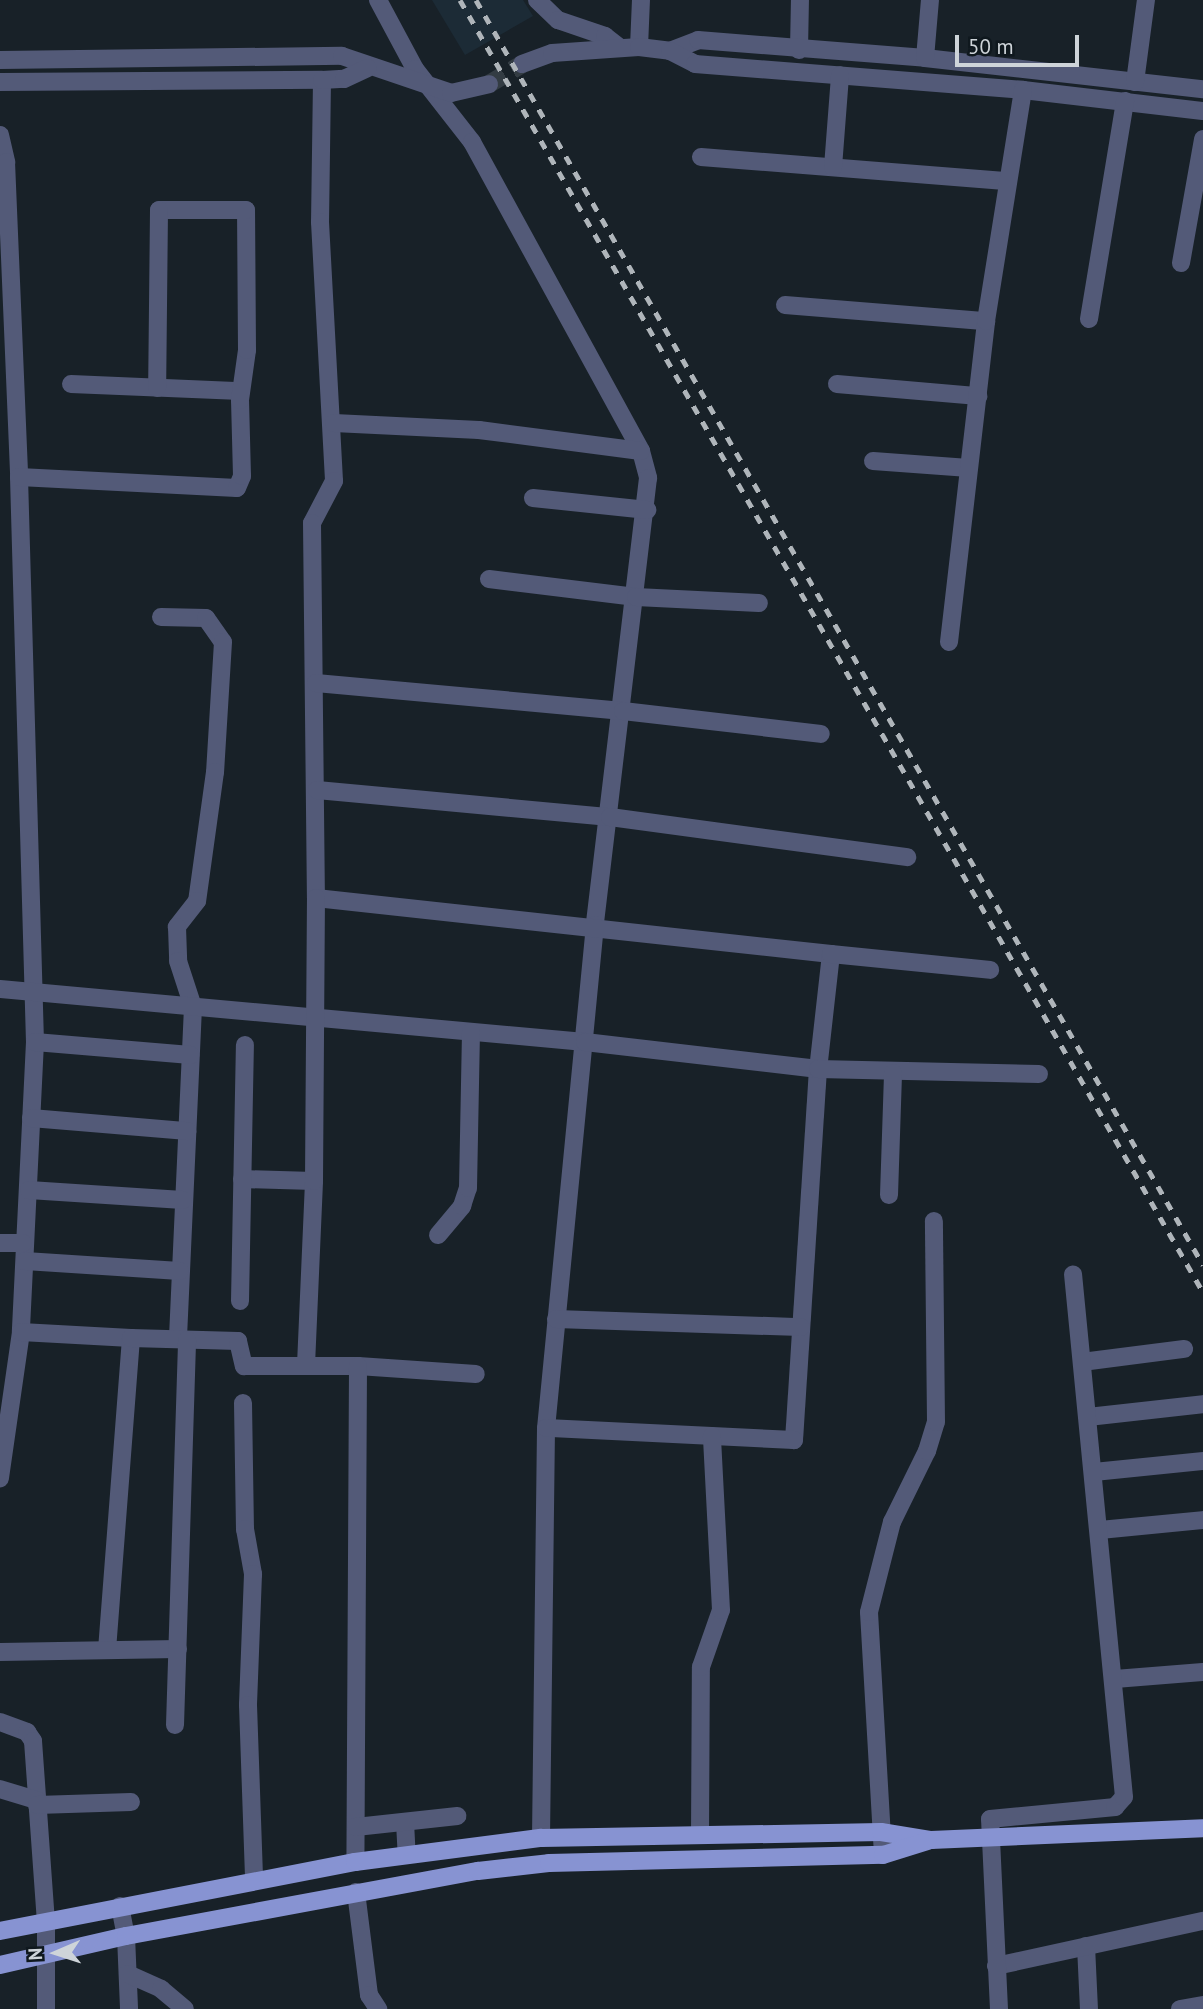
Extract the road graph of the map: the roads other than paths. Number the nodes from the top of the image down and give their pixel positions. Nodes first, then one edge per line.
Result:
1 (378, 0) edge
2 (537, 0) edge
3 (641, 0) edge
4 (800, 0) edge
5 (930, 0) edge
6 (1146, 0) edge
7 (618, 47) junction
8 (639, 47) junction
9 (799, 50) junction
10 (670, 51) junction
11 (925, 58) junction
12 (0, 60) edge
13 (522, 64) tunnel mouth
14 (368, 68) junction
15 (840, 75) junction
16 (323, 80) junction
17 (0, 82) edge
18 (1135, 82) junction
19 (489, 84) tunnel mouth
20 (431, 89) junction
21 (1203, 89) edge
22 (1023, 90) junction
23 (1125, 101) junction
24 (1203, 111) edge
25 (0, 135) edge
26 (1203, 139) edge
27 (701, 157) dead end
28 (833, 167) junction
29 (1008, 181) junction
30 (1181, 263) dead end
31 (785, 305) dead end
32 (1089, 319) dead end
33 (986, 321) junction
34 (71, 384) dead end
35 (837, 384) dead end
36 (157, 388) junction
37 (242, 391) junction
38 (978, 396) junction
39 (334, 423) junction
40 (641, 451) junction
41 (873, 461) dead end
42 (969, 468) junction
43 (19, 477) junction
44 (533, 498) dead end
45 (647, 510) junction
46 (489, 579) dead end
47 (636, 597) junction
48 (759, 603) dead end
49 (161, 617) dead end
50 (948, 642) dead end
51 (316, 683) junction
52 (623, 711) junction
53 (821, 734) dead end
54 (317, 790) junction
55 (610, 817) junction
56 (907, 857) dead end
57 (316, 898) junction
58 (595, 925) junction
59 (831, 954) junction
60 (990, 970) dead end
61 (0, 989) edge
62 (34, 992) junction
63 (193, 1007) junction
64 (313, 1018) junction
65 (471, 1032) junction
66 (35, 1042) junction
67 (585, 1042) junction
68 (244, 1045) dead end
69 (190, 1055) junction
70 (818, 1069) junction
71 (893, 1073) junction
72 (1039, 1074) dead end
73 (31, 1118) junction
74 (187, 1131) junction
75 (242, 1179) junction
76 (314, 1181) junction
77 (29, 1190) junction
78 (889, 1195) dead end
79 (183, 1200) junction
80 (934, 1221) dead end
81 (438, 1235) dead end
82 (0, 1243) edge
83 (24, 1252) junction
84 (180, 1271) junction
85 (1073, 1274) dead end
86 (240, 1301) dead end
87 (556, 1318) junction
88 (801, 1327) junction
89 (20, 1332) junction
90 (131, 1338) junction
91 (182, 1340) junction
92 (1184, 1349) dead end
93 (1082, 1362) junction
94 (306, 1365) junction
95 (358, 1366) junction
96 (476, 1374) dead end
97 (243, 1402) dead end
98 (1203, 1404) edge
99 (1088, 1417) junction
100 (546, 1427) junction
101 (712, 1436) junction
102 (1203, 1461) edge
103 (0, 1472) edge
104 (1094, 1472) junction
105 (1203, 1520) edge
106 (1100, 1530) junction
107 (177, 1649) junction
108 (107, 1650) junction
109 (0, 1651) edge
110 (1203, 1672) edge
111 (1115, 1679) junction
112 (0, 1723) edge
113 (175, 1725) dead end
114 (0, 1789) edge
115 (131, 1802) dead end
116 (37, 1803) junction
117 (457, 1816) dead end
118 (405, 1822) junction
119 (356, 1827) junction
120 (1203, 1828) edge
121 (881, 1832) junction
122 (700, 1835) junction
123 (541, 1838) junction
124 (989, 1839) junction
125 (931, 1840) junction
126 (408, 1855) junction
127 (883, 1855) junction
128 (355, 1862) junction
129 (254, 1880) junction
130 (356, 1892) junction
131 (120, 1906) junction
132 (46, 1921) junction
133 (1203, 1921) edge
134 (0, 1931) edge
135 (126, 1936) junction
136 (1086, 1946) junction
137 (43, 1956) junction
138 (0, 1965) edge
139 (996, 1966) junction
140 (128, 1974) junction
141 (1203, 2005) edge
142 (46, 2009) edge
143 (129, 2009) edge
144 (185, 2009) edge
145 (378, 2009) edge
146 (999, 2009) edge
147 (1089, 2009) edge
148 (1181, 2009) edge

1 - 20 street
2 - 7 street
3 - 8 street
4 - 9 street
5 - 11 street
6 - 18 street
7 - 8 street
7 - 13 street
8 - 10 street
9 - 10 street
9 - 11 street
10 - 15 street
11 - 18 street
12 - 14 street
14 - 16 street
14 - 20 street
15 - 22 street
15 - 28 street
16 - 17 street
16 - 39 street
18 - 21 street
19 - 20 street
20 - 40 street
22 - 23 street
22 - 29 street
23 - 24 street
23 - 32 street
25 - 43 street
26 - 30 street
27 - 28 street
28 - 29 street
29 - 33 street
31 - 33 street
33 - 38 street
34 - 36 street
35 - 38 street
36 - 37 street
36 - 37 street
37 - 43 street
38 - 42 street
39 - 40 street
39 - 51 street
40 - 45 street
41 - 42 street
42 - 50 street
43 - 62 street
44 - 45 street
45 - 47 street
46 - 47 street
47 - 48 street
47 - 52 street
49 - 63 street
51 - 52 street
51 - 54 street
52 - 53 street
52 - 55 street
54 - 55 street
54 - 57 street
55 - 56 street
55 - 58 street
57 - 58 street
57 - 64 street
58 - 59 street
58 - 67 street
59 - 60 street
59 - 70 street
61 - 62 street
62 - 63 street
62 - 66 street
63 - 64 street
63 - 69 street
64 - 65 street
64 - 76 street
65 - 67 street
65 - 81 street
66 - 69 street
66 - 73 street
67 - 70 street
67 - 87 street
68 - 75 street
69 - 74 street
70 - 71 street
70 - 88 street
71 - 72 street
71 - 78 street
73 - 74 street
73 - 77 street
74 - 79 street
75 - 76 street
75 - 86 street
76 - 94 street
77 - 79 street
77 - 83 street
79 - 84 street
80 - 121 street
82 - 83 street
83 - 84 street
83 - 89 street
84 - 91 street
85 - 93 street
87 - 88 street
87 - 100 street
88 - 101 street
89 - 90 street
89 - 103 street
90 - 91 street
90 - 108 street
91 - 94 street
91 - 107 street
92 - 93 street
93 - 99 street
94 - 95 street
95 - 96 street
95 - 119 street
97 - 129 street
98 - 99 street
99 - 104 street
100 - 101 street
100 - 123 street
101 - 122 street
102 - 104 street
104 - 106 street
105 - 106 street
106 - 111 street
107 - 108 street
107 - 113 street
108 - 109 street
110 - 111 street
111 - 124 street
112 - 116 street
114 - 116 street
115 - 116 street
116 - 132 street
117 - 118 street
118 - 119 street
118 - 126 street
119 - 128 street
120 - 124 main road
121 - 122 main road
121 - 125 main road
121 - 127 street
122 - 123 main road
123 - 126 main road
124 - 125 main road
124 - 139 street
125 - 127 main road
126 - 128 main road
127 - 130 main road
128 - 129 main road
129 - 131 main road
130 - 135 main road
130 - 145 street
131 - 132 main road
131 - 135 street
132 - 134 main road
132 - 137 street
133 - 136 street
135 - 137 main road
135 - 140 street
136 - 139 street
136 - 147 street
137 - 138 main road
137 - 142 street
139 - 146 street
140 - 143 street
140 - 144 street
141 - 148 street

